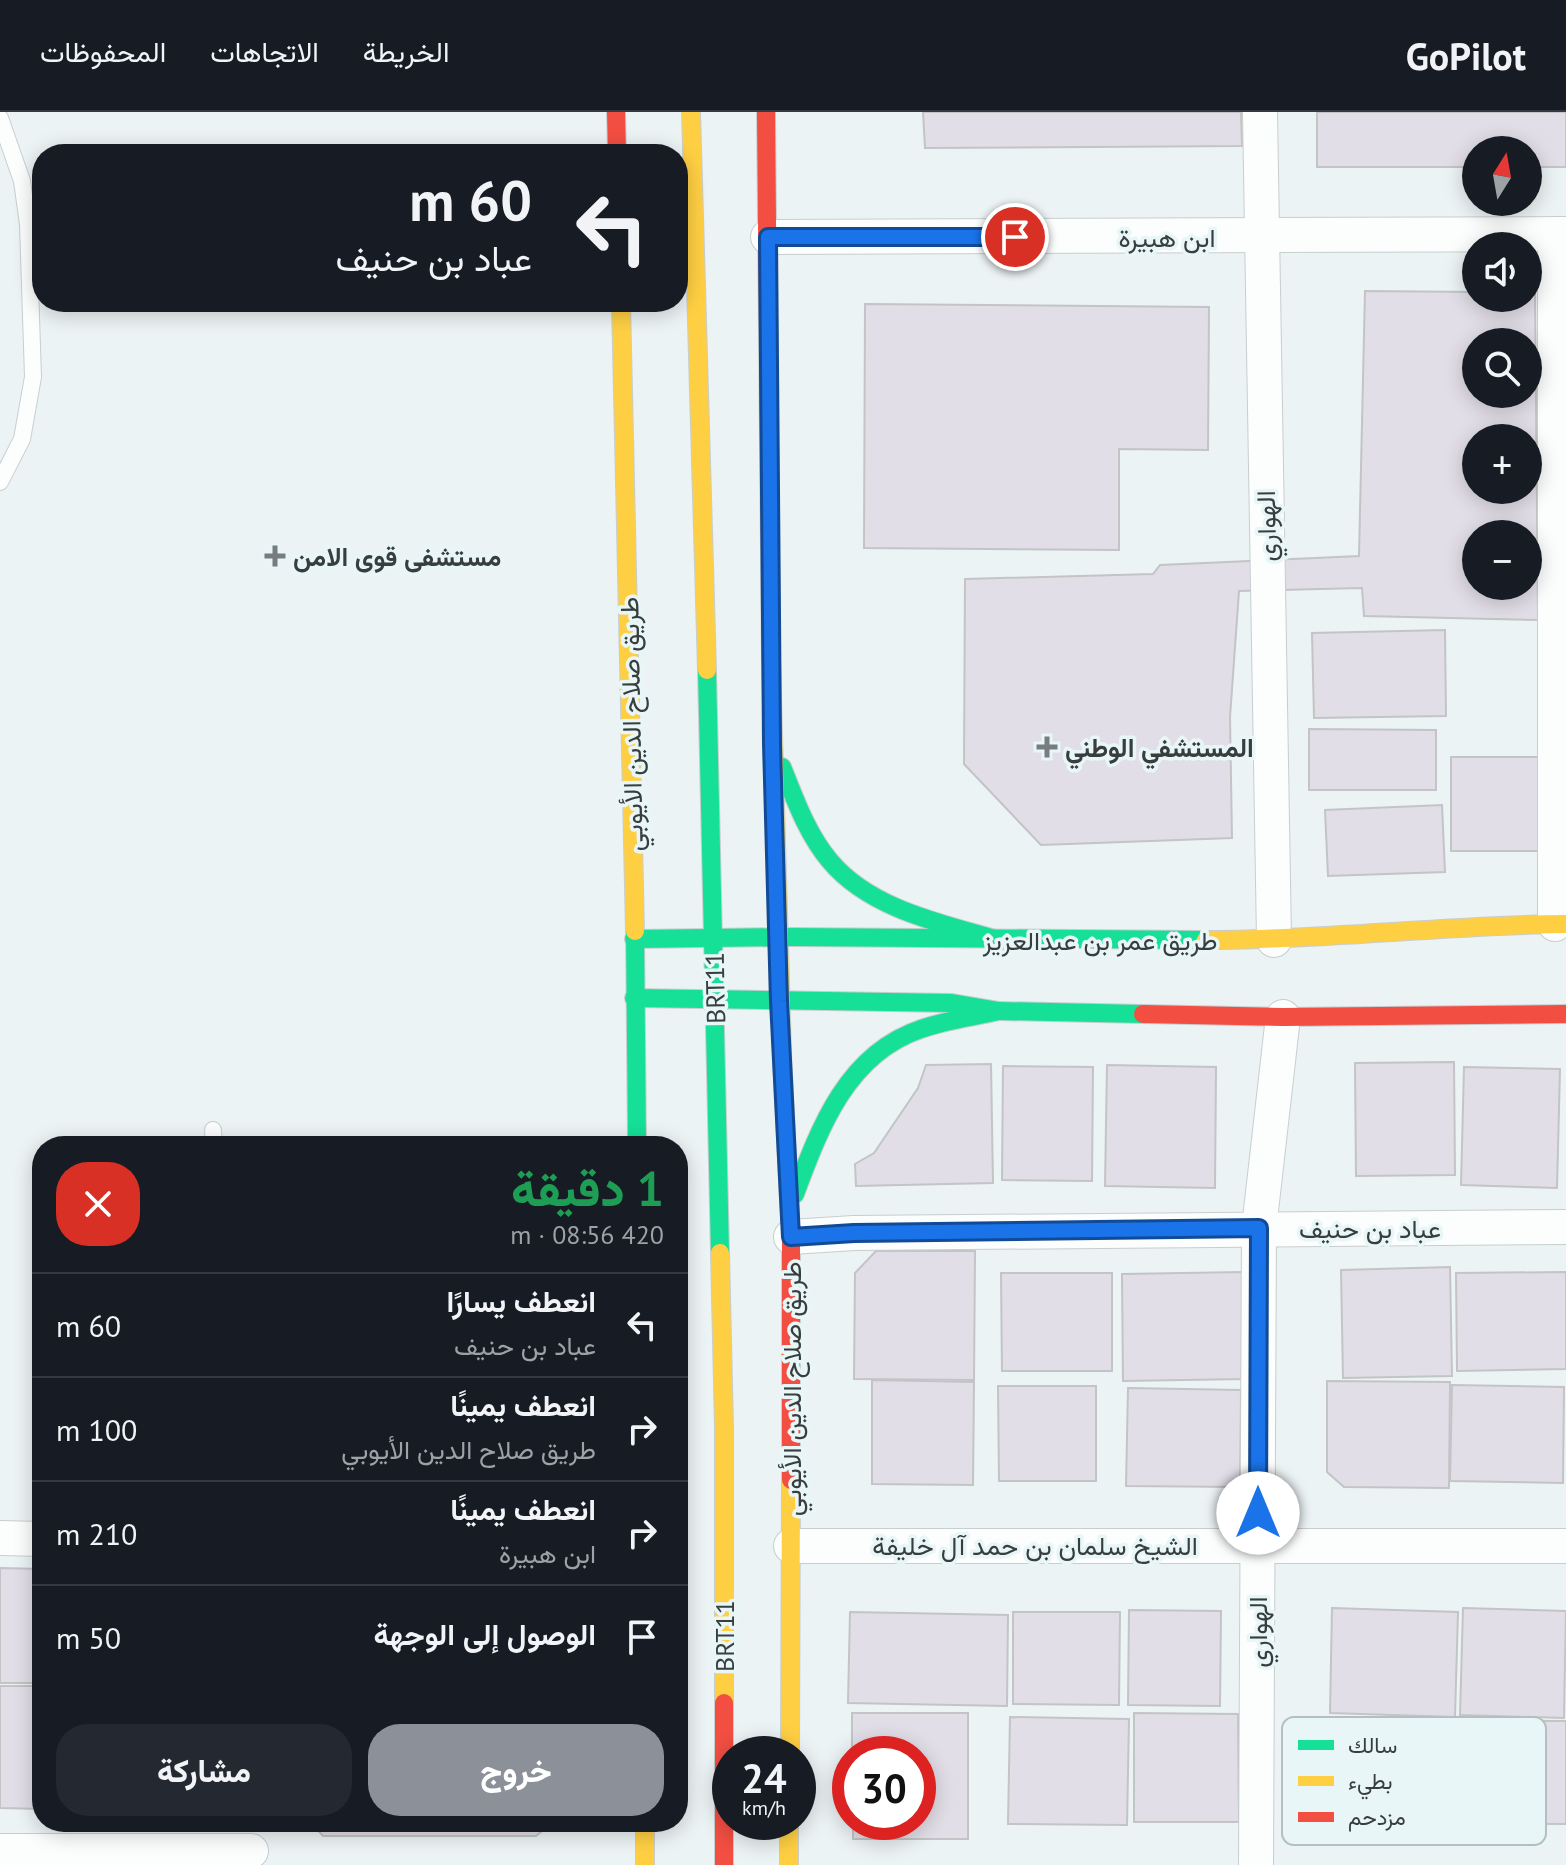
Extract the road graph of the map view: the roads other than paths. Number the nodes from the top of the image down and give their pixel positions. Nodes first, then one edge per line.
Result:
1 (616, 112) edge
2 (691, 112) edge
3 (766, 112) edge
4 (1260, 112) edge
5 (0, 118) edge
6 (617, 144) edge
7 (1560, 234) edge
8 (768, 237) junction
9 (1261, 237) junction
10 (621, 312) edge
11 (0, 482) edge
12 (772, 744) junction
13 (1561, 924) edge
14 (714, 937) junction
15 (778, 938) junction
16 (634, 939) junction
17 (1274, 940) junction
18 (1002, 941) junction
19 (634, 998) junction
20 (715, 1000) junction
21 (779, 1001) junction
22 (999, 1011) junction
23 (1566, 1014) edge
24 (1283, 1017) junction
25 (637, 1136) edge
26 (790, 1222) junction
27 (1566, 1227) edge
28 (1259, 1228) junction
29 (0, 1538) edge
30 (32, 1539) edge
31 (1257, 1545) junction
32 (791, 1546) junction
33 (1566, 1546) edge
34 (790, 1736) edge
35 (645, 1832) edge
36 (789, 1840) edge
37 (252, 1846) edge
38 (0, 1851) edge
39 (645, 1865) edge
40 (724, 1865) edge
41 (789, 1865) edge
42 (1256, 1865) edge

1 - 6 main road
2 - 14 main road, BRT11
3 - 8 main road, طريق صلاح الدين الأيوبي
4 - 9 street, الهواري
5 - 11 lane
7 - 9 street, ابن هبيرة
7 - 13 street
8 - 9 street, ابن هبيرة
8 - 12 main road, طريق صلاح الدين الأيوبي
9 - 17 street, الهواري
10 - 16 main road, طريق صلاح الدين الأيوبي
12 - 15 main road, طريق صلاح الدين الأيوبي
12 - 18 main road
13 - 17 main road, طريق عمر بن عبدالعزيز
14 - 15 main road, طريق عمر بن عبدالعزيز
14 - 16 main road, طريق عمر بن عبدالعزيز
14 - 20 main road, BRT11
15 - 18 main road, طريق عمر بن عبدالعزيز
15 - 21 main road, طريق صلاح الدين الأيوبي
16 - 19 main road, طريق صلاح الدين الأيوبي
17 - 18 main road, طريق عمر بن عبدالعزيز
19 - 20 main road
19 - 25 main road, طريق صلاح الدين الأيوبي
20 - 21 main road
20 - 40 main road, BRT11
21 - 22 main road
21 - 26 main road, طريق صلاح الدين الأيوبي
22 - 24 main road
22 - 26 main road
23 - 24 main road
24 - 28 street, الهواري
26 - 28 street, عباد بن حنيف
26 - 32 main road, طريق صلاح الدين الأيوبي
27 - 28 street, عباد بن حنيف
28 - 31 street, الهواري
29 - 30 street
31 - 32 street, الشيخ سلمان بن حمد آل خليفة
31 - 33 street, الشيخ سلمان بن حمد آل خليفة
31 - 42 street, الهواري
32 - 34 main road, طريق صلاح الدين الأيوبي
35 - 39 main road
36 - 41 main road
37 - 38 street

